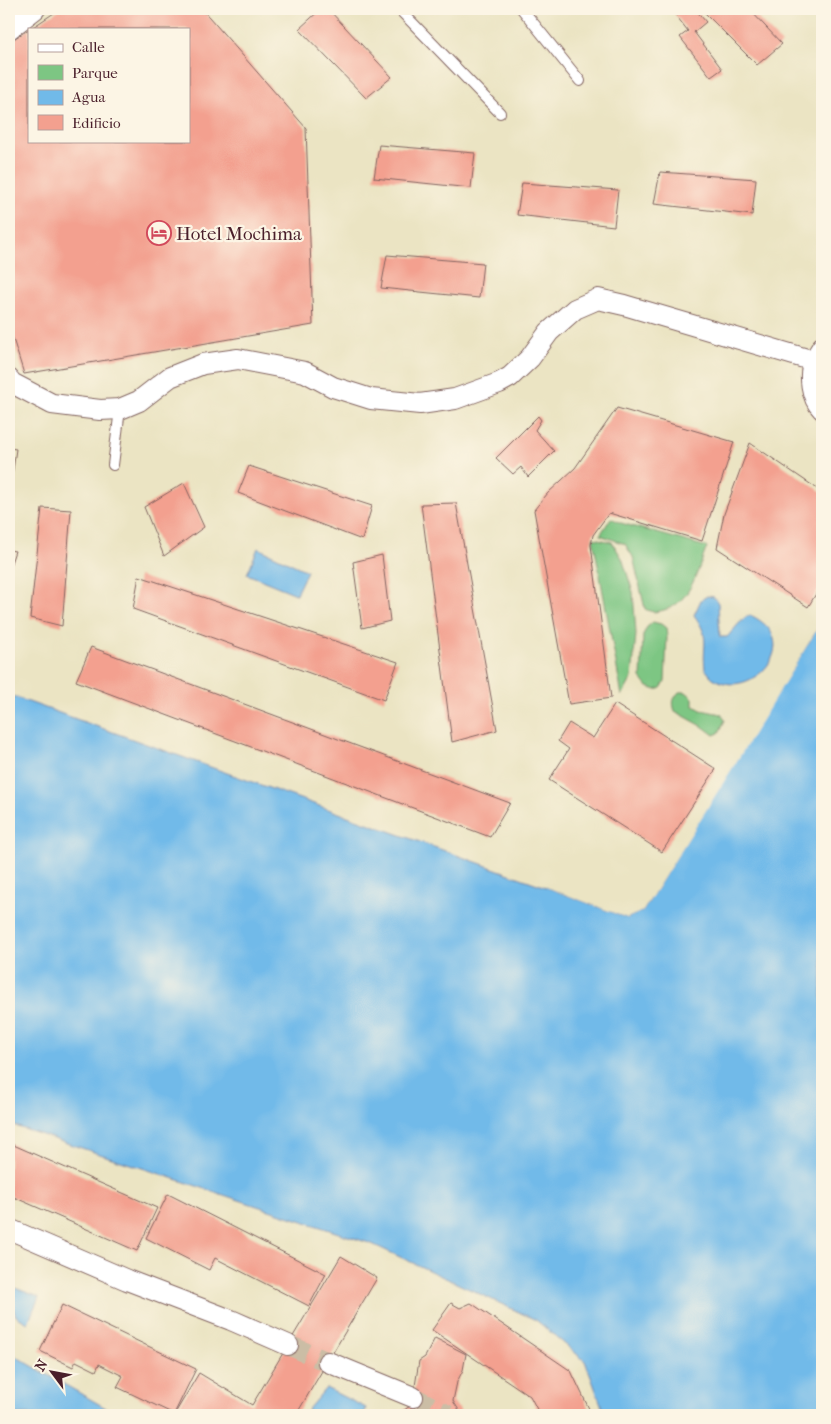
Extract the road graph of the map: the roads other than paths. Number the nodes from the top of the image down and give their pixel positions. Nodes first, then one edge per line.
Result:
1 (34, 9) edge
2 (399, 9) edge
3 (522, 9) edge
4 (9, 29) edge
5 (580, 80) dead end
6 (500, 113) dead end
7 (818, 354) edge
8 (9, 379) edge
9 (120, 409) junction
10 (822, 409) edge
11 (113, 466) dead end
12 (9, 1229) edge
13 (288, 1345) tunnel mouth
14 (332, 1364) tunnel mouth
15 (413, 1397) tunnel mouth

1 - 4 street
2 - 6 lane
3 - 5 lane
7 - 9 street
7 - 10 street
8 - 9 street
9 - 11 lane
12 - 13 street
14 - 15 street

